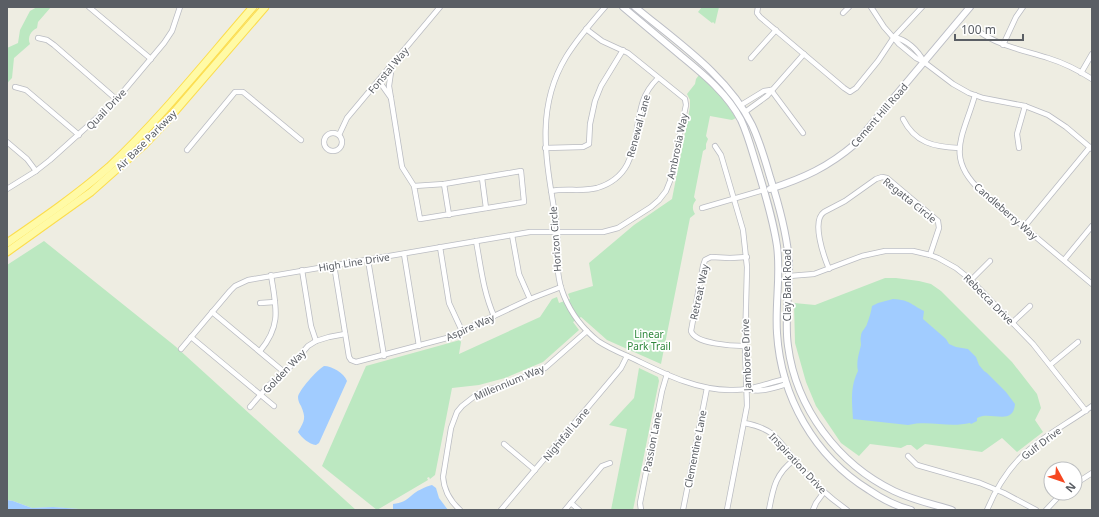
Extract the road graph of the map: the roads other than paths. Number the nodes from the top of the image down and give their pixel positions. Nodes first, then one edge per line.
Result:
1 (89, 7) edge
2 (180, 7) edge
3 (253, 7) edge
4 (265, 7) edge
5 (440, 7) edge
6 (605, 7) edge
7 (623, 7) edge
8 (636, 7) edge
9 (758, 7) edge
10 (849, 7) edge
11 (871, 7) edge
12 (922, 7) edge
13 (970, 7) edge
14 (1023, 7) edge
15 (843, 13) dead end
16 (586, 29) junction
17 (776, 30) junction
18 (977, 30) dead end
19 (894, 37) junction
20 (38, 38) dead end
21 (1003, 45) junction
22 (623, 50) junction
23 (804, 54) junction
24 (1092, 54) edge
25 (751, 58) dead end
26 (151, 59) junction
27 (924, 62) junction
28 (392, 64) junction
29 (1081, 73) junction
30 (658, 78) junction
31 (1092, 79) edge
32 (379, 81) junction
33 (15, 87) dead end
34 (771, 90) junction
35 (975, 96) junction
36 (116, 98) junction
37 (391, 98) junction
38 (741, 105) junction
39 (1025, 106) junction
40 (745, 112) junction
41 (903, 119) dead end
42 (803, 133) dead end
43 (79, 135) junction
44 (338, 135) dead end
45 (301, 140) dead end
46 (7, 142) edge
47 (715, 146) dead end
48 (545, 148) junction
49 (959, 148) junction
50 (1018, 148) dead end
51 (1091, 148) edge
52 (187, 150) dead end
53 (36, 171) junction
54 (482, 178) junction
55 (444, 184) junction
56 (414, 186) junction
57 (773, 188) junction
58 (7, 189) edge
59 (764, 190) junction
60 (551, 191) junction
61 (735, 199) junction
62 (486, 208) junction
63 (702, 208) dead end
64 (449, 214) junction
65 (1092, 226) edge
66 (1024, 227) junction
67 (557, 232) junction
68 (512, 235) junction
69 (476, 241) junction
70 (7, 243) edge
71 (440, 247) junction
72 (7, 252) edge
73 (404, 254) junction
74 (930, 255) junction
75 (747, 257) junction
76 (368, 260) junction
77 (1064, 260) junction
78 (990, 261) dead end
79 (334, 265) junction
80 (829, 268) junction
81 (302, 270) junction
82 (271, 275) junction
83 (789, 276) junction
84 (971, 280) junction
85 (1092, 284) edge
86 (561, 287) junction
87 (530, 299) junction
88 (275, 302) junction
89 (260, 303) dead end
90 (1030, 306) dead end
91 (212, 312) junction
92 (494, 316) junction
93 (1012, 323) junction
94 (462, 331) junction
95 (587, 331) junction
96 (345, 334) junction
97 (191, 337) junction
98 (316, 341) junction
99 (1078, 342) dead end
100 (419, 346) junction
101 (745, 346) junction
102 (181, 349) dead end
103 (260, 351) junction
104 (384, 356) junction
105 (627, 356) junction
106 (1050, 365) junction
107 (284, 372) junction
108 (667, 374) junction
109 (786, 382) junction
110 (706, 388) junction
111 (747, 389) junction
112 (261, 394) junction
113 (274, 406) dead end
114 (1092, 406) edge
115 (250, 407) dead end
116 (1086, 411) junction
117 (744, 423) junction
118 (504, 444) dead end
119 (908, 456) dead end
120 (794, 460) junction
121 (610, 463) dead end
122 (535, 470) junction
123 (1092, 473) edge
124 (1083, 479) edge
125 (997, 490) junction
126 (824, 492) junction
127 (1054, 501) edge
128 (571, 503) junction
129 (460, 510) edge
130 (501, 510) edge
131 (565, 510) edge
132 (578, 510) edge
133 (641, 510) edge
134 (683, 510) edge
135 (727, 510) edge
136 (770, 510) edge
137 (813, 510) edge
138 (847, 510) edge
139 (911, 510) edge
140 (952, 510) edge
141 (987, 510) edge
142 (1036, 510) edge
143 (1046, 510) edge

1 - 26 street
2 - 26 street, Quail Drive
3 - 70 main road, Air Base Parkway
4 - 72 main road, Air Base Parkway
5 - 28 street, Fonstal Way
6 - 16 street, Horizon Circle
7 - 59 street, Clay Bank Road
8 - 38 street, Clay Bank Road
9 - 17 street
10 - 15 street
11 - 19 street
12 - 19 street
13 - 27 street, Cement Hill Road
14 - 21 street
16 - 22 street, Ambrosia Way
16 - 48 street, Horizon Circle
17 - 23 street
17 - 25 street
18 - 21 street
19 - 23 street
19 - 27 street
20 - 36 street
21 - 29 street
22 - 30 street, Ambrosia Way
22 - 48 street
23 - 34 street
24 - 29 street
26 - 36 street, Quail Drive
27 - 35 street
27 - 57 street, Cement Hill Road
28 - 32 street, Fonstal Way
28 - 37 street
29 - 31 street
30 - 60 street, Renewal Lane
30 - 67 street, Ambrosia Way
32 - 37 street
32 - 44 street, Fonstal Way
33 - 43 street
34 - 38 street
34 - 40 street
34 - 42 street
35 - 39 street
35 - 49 street, Candleberry Way
36 - 43 street, Quail Drive
37 - 56 street
38 - 40 street, Clay Bank Road
39 - 50 street
39 - 51 street
40 - 57 street, Clay Bank Road
41 - 49 street
43 - 53 street, Quail Drive
45 - 52 street
46 - 53 street
47 - 61 street, Jamboree Drive
48 - 60 street, Horizon Circle
49 - 66 street, Candleberry Way
51 - 66 street
53 - 58 street, Quail Drive
54 - 55 street
54 - 62 street
54 - 62 street
55 - 56 street
55 - 64 street
56 - 64 street
57 - 59 street, Cement Hill Road
57 - 83 street, Clay Bank Road
59 - 61 street
59 - 109 street, Clay Bank Road
60 - 67 street, Horizon Circle
61 - 63 street
61 - 75 street, Jamboree Drive
62 - 64 street
65 - 77 street
66 - 77 street, Candleberry Way
67 - 68 street, High Line Drive
67 - 86 street, Horizon Circle
68 - 69 street, High Line Drive
68 - 87 street
69 - 71 street, High Line Drive
69 - 92 street
71 - 73 street, High Line Drive
71 - 94 street
73 - 76 street, High Line Drive
73 - 100 street
74 - 80 street, Rebecca Drive
74 - 80 street, Regatta Circle
74 - 84 street, Rebecca Drive
75 - 101 street, Jamboree Drive
75 - 101 street, Retreat Way
76 - 79 street, High Line Drive
76 - 104 street
77 - 85 street, Candleberry Way
78 - 84 street
79 - 81 street, High Line Drive
79 - 96 street
80 - 83 street, Rebecca Drive
81 - 82 street, High Line Drive
81 - 98 street
82 - 88 street
82 - 91 street, High Line Drive
83 - 140 street, Clay Bank Road
84 - 93 street, Rebecca Drive
86 - 87 street, Aspire Way
86 - 95 street, Horizon Circle
87 - 92 street, Aspire Way
88 - 89 street
88 - 103 street
90 - 93 street
91 - 97 street, High Line Drive
91 - 103 street
92 - 94 street, Aspire Way
93 - 106 street, Rebecca Drive
94 - 100 street, Aspire Way
95 - 105 street, Horizon Circle
95 - 129 street, Millennium Way
96 - 98 street, Golden Way
96 - 104 street, Aspire Way
97 - 102 street, High Line Drive
97 - 112 street
98 - 107 street, Golden Way
99 - 106 street
100 - 104 street, Aspire Way
101 - 111 street, Jamboree Drive
103 - 107 street
105 - 108 street, Horizon Circle
105 - 122 street, Nightfall Lane
106 - 116 street, Rebecca Drive
107 - 112 street, Golden Way
108 - 110 street, Horizon Circle
108 - 133 street, Passion Lane
109 - 111 street, Horizon Circle
109 - 139 street, Clay Bank Road
110 - 111 street, Horizon Circle
110 - 134 street, Clementine Lane
111 - 117 street, Jamboree Drive
112 - 113 street
112 - 115 street, Golden Way
114 - 116 street, Gulf Drive
116 - 125 street, Gulf Drive
117 - 120 street, Inspiration Drive
117 - 135 street, Jamboree Drive
118 - 122 street
119 - 125 street
120 - 126 street, Inspiration Drive
120 - 136 street
121 - 128 street
122 - 130 street, Nightfall Lane
123 - 124 street
125 - 141 street, Gulf Drive
125 - 142 street
126 - 137 street
126 - 138 street, Inspiration Drive
127 - 143 street
128 - 131 street
128 - 132 street

